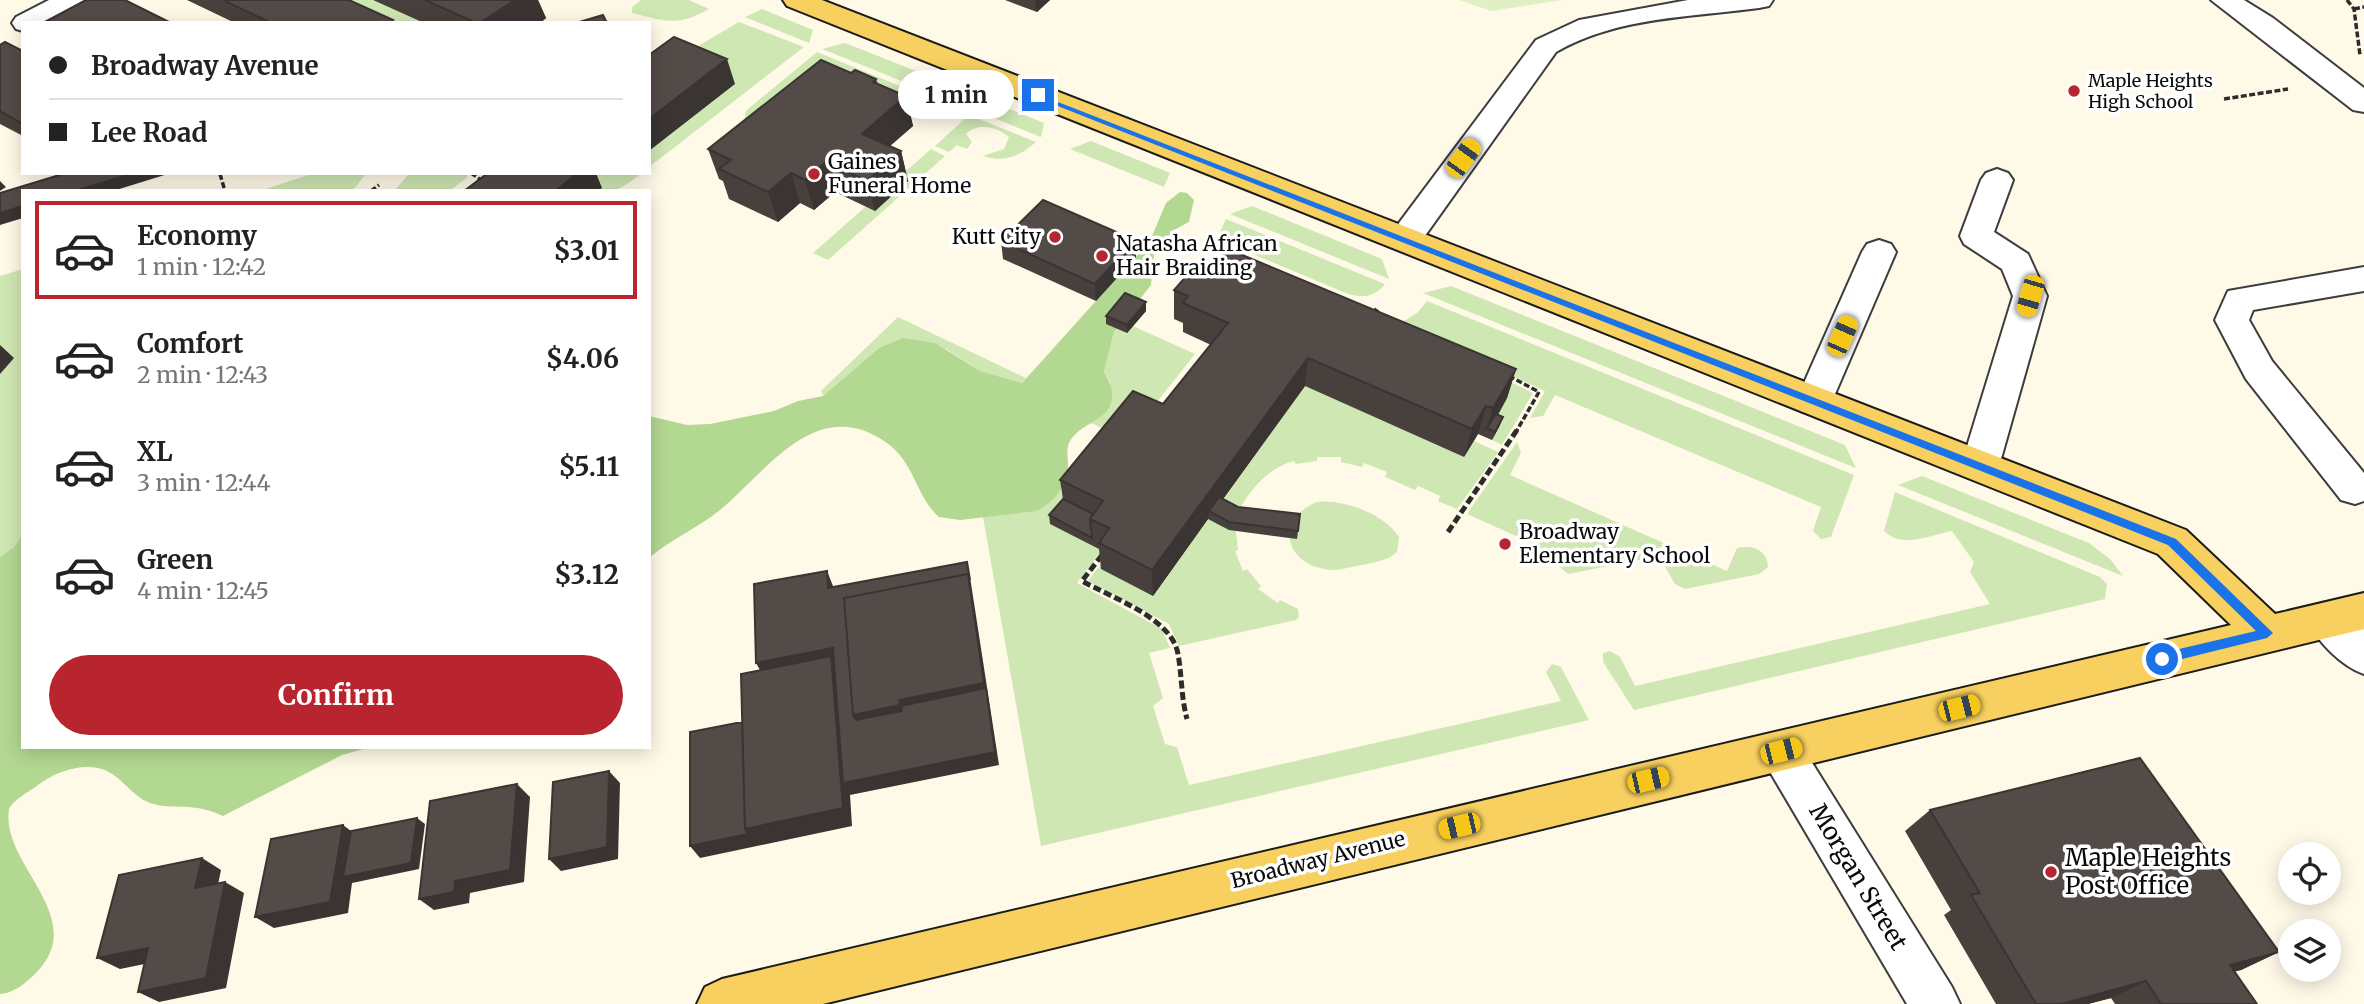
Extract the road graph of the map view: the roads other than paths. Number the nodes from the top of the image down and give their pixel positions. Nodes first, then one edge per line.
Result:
1 (70, 0) edge
2 (797, 0) edge
3 (1759, 0) edge
4 (2225, 0) edge
5 (30, 21) edge
6 (21, 26) edge
7 (0, 36) edge
8 (2364, 103) edge
9 (1997, 180) dead end
10 (1405, 239) junction
11 (1879, 252) dead end
12 (2364, 279) edge
13 (1814, 401) junction
14 (1980, 466) junction
15 (2361, 494) edge
16 (2346, 615) edge
17 (2267, 633) junction
18 (2364, 656) edge
19 (1781, 751) junction
20 (746, 1001) edge
21 (1935, 1004) edge

1 - 5 street
2 - 10 main road
3 - 10 street
4 - 8 street
6 - 7 street
9 - 14 street
10 - 13 main road
11 - 13 street
12 - 15 street
13 - 14 main road
14 - 17 main road
16 - 17 main road, Broadway Avenue
16 - 18 street
17 - 19 main road, Broadway Avenue
19 - 20 main road, Broadway Avenue
19 - 21 street, Morgan Street

